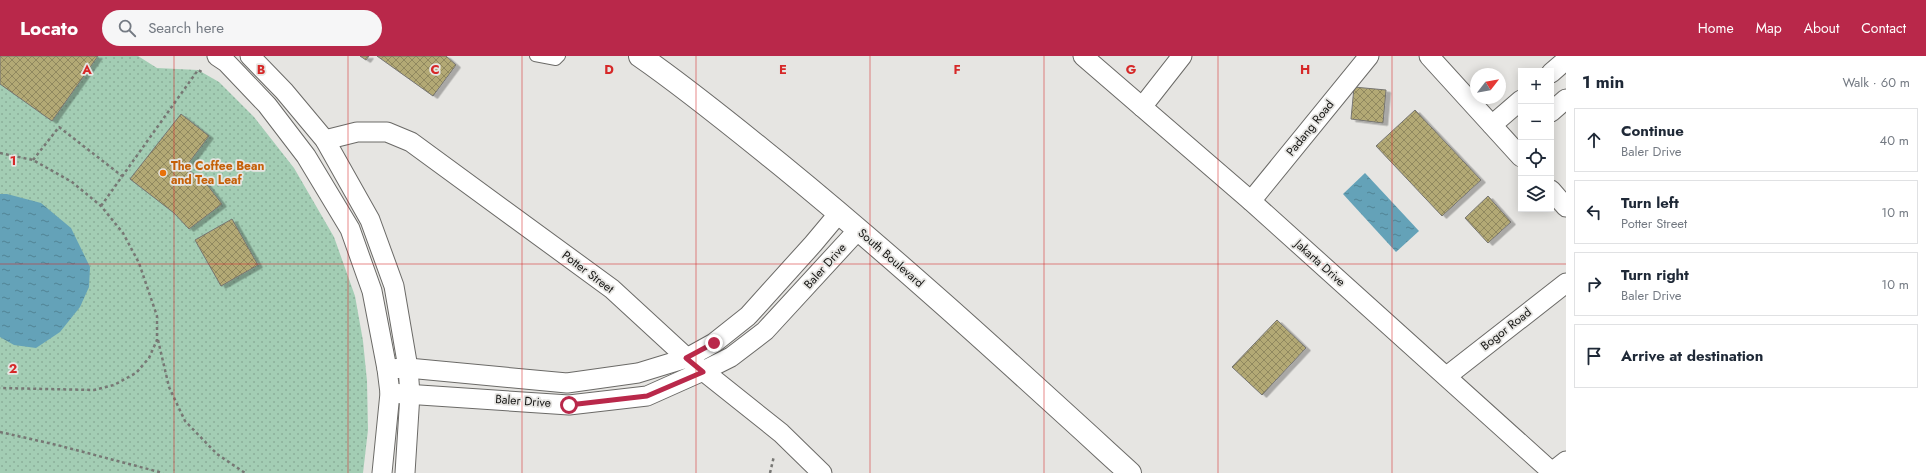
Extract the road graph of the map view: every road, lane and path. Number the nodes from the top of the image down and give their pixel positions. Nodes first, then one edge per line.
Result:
1 (217, 56) edge
2 (250, 56) edge
3 (535, 56) edge
4 (560, 56) edge
5 (640, 56) edge
6 (1083, 56) edge
7 (1182, 56) edge
8 (1369, 56) edge
9 (1430, 56) edge
10 (1566, 60) edge
11 (1554, 70) edge
12 (208, 76) dead end
13 (1566, 99) edge
14 (1518, 103) edge
15 (1142, 107) junction
16 (1554, 109) edge
17 (1492, 126) junction
18 (325, 140) junction
19 (1518, 148) edge
20 (0, 153) edge
21 (33, 160) junction
22 (122, 176) junction
23 (1554, 193) edge
24 (1250, 201) junction
25 (101, 206) junction
26 (1566, 207) edge
27 (839, 213) junction
28 (858, 230) junction
29 (1566, 283) edge
30 (157, 340) junction
31 (686, 358) junction
32 (387, 368) junction
33 (408, 368) junction
34 (703, 372) junction
35 (1447, 376) junction
36 (0, 388) edge
37 (390, 393) junction
38 (410, 394) junction
39 (0, 432) edge
40 (1557, 468) edge
41 (163, 473) edge
42 (245, 473) edge
43 (382, 473) edge
44 (405, 473) edge
45 (822, 473) edge
46 (1130, 473) edge

1 - 32 street
2 - 18 street
3 - 4 lane
5 - 27 main road, South Boulevard
6 - 15 street, Jakarta Drive
7 - 15 street
8 - 24 street, Padang Road
9 - 17 street
10 - 11 street
12 - 22 path
13 - 16 street
14 - 17 street
15 - 24 street, Jakarta Drive
17 - 19 street
18 - 31 street, Potter Street
18 - 33 street
20 - 21 path
21 - 22 path
21 - 25 path
22 - 25 path
23 - 26 street
24 - 35 street, Jakarta Drive
25 - 30 path
27 - 28 main road, South Boulevard
27 - 31 street, Baler Drive
28 - 34 street, Baler Drive
28 - 46 main road, South Boulevard
29 - 35 street, Bogor Road
30 - 36 path
30 - 42 path
31 - 33 street, Baler Drive
31 - 34 street, Potter Street
32 - 33 street, Baler Drive
32 - 37 street
33 - 38 street
34 - 38 street, Baler Drive
34 - 45 street, Potter Street
35 - 40 street, Jakarta Drive
37 - 38 street, Baler Drive
37 - 43 street
38 - 44 street
39 - 41 path

